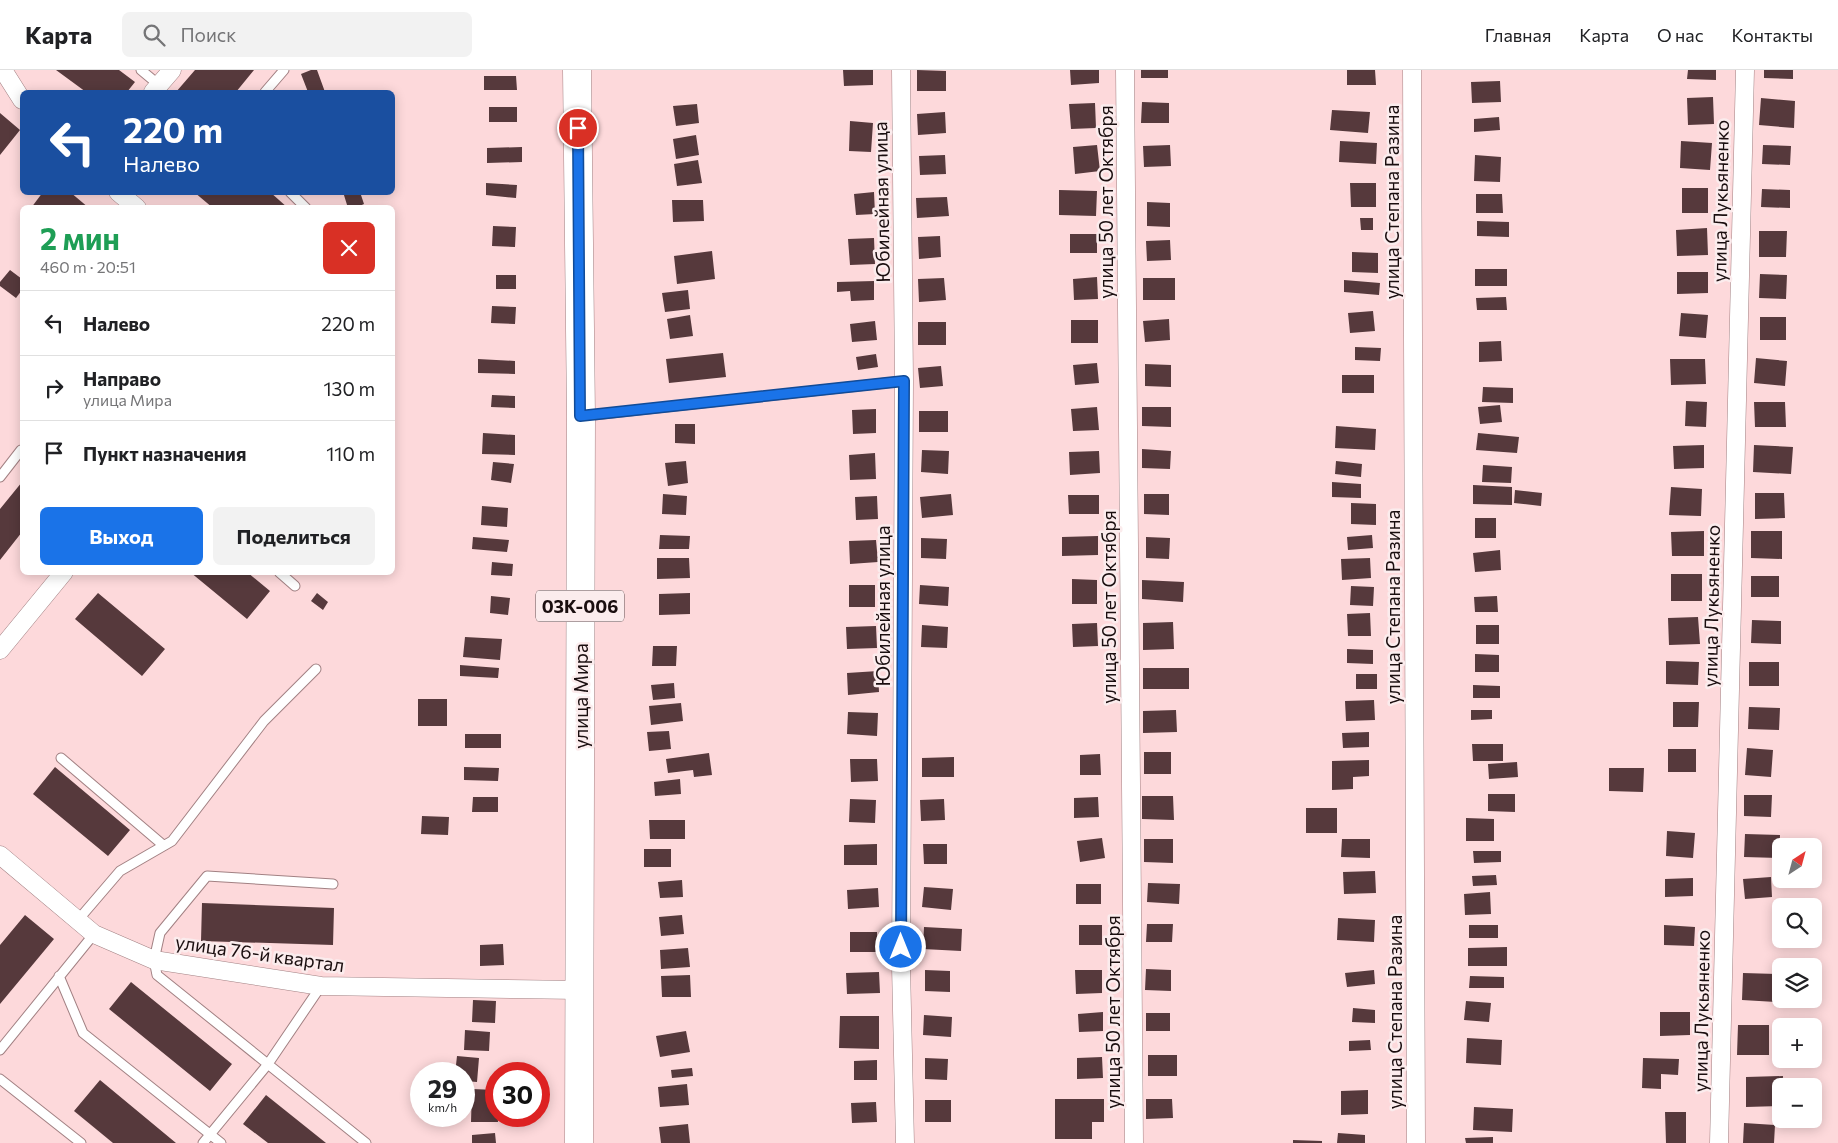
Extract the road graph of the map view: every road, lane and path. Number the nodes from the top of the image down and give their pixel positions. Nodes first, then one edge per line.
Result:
1 (3, 70) edge
2 (141, 70) edge
3 (172, 70) edge
4 (284, 70) edge
5 (577, 70) edge
6 (901, 70) edge
7 (1125, 70) edge
8 (1412, 70) edge
9 (1745, 70) edge
10 (156, 88) edge
11 (267, 90) edge
12 (20, 97) edge
13 (122, 195) edge
14 (293, 195) edge
15 (133, 205) edge
16 (303, 205) edge
17 (904, 381) junction
18 (580, 416) junction
19 (20, 451) edge
20 (0, 477) edge
21 (62, 575) edge
22 (283, 575) edge
23 (296, 586) dead end
24 (0, 650) edge
25 (316, 669) dead end
26 (61, 758) dead end
27 (163, 846) junction
28 (0, 854) edge
29 (333, 884) dead end
30 (78, 920) junction
31 (94, 934) junction
32 (154, 960) junction
33 (59, 976) junction
34 (321, 986) junction
35 (579, 990) junction
36 (0, 1050) edge
37 (268, 1064) junction
38 (0, 1079) edge
39 (210, 1134) junction
40 (81, 1143) edge
41 (203, 1143) edge
42 (221, 1143) edge
43 (366, 1143) edge
44 (579, 1143) edge
45 (904, 1143) edge
46 (1134, 1143) edge
47 (1416, 1143) edge
48 (1719, 1143) edge

1 - 12 street
2 - 10 lane
3 - 10 street
4 - 11 lane
5 - 18 main road, улица Мира / 03К-006
6 - 17 street, Юбилейная улица
7 - 46 street, улица 50 лет Октября
8 - 47 street, улица Степана Разина
9 - 48 street, улица Лукьяненко
13 - 15 street
14 - 16 lane
17 - 18 lane
17 - 45 street, Юбилейная улица
18 - 35 main road, улица Мира / 03К-006
19 - 20 lane
21 - 24 street
22 - 23 lane
25 - 27 lane
26 - 27 lane
27 - 30 lane
28 - 30 street, улица 76-й квартал
29 - 32 lane
30 - 31 street, улица 76-й квартал
31 - 32 street, улица 76-й квартал
31 - 33 lane
32 - 34 street, улица 76-й квартал
32 - 37 lane
33 - 36 lane
33 - 39 lane
34 - 35 street, улица 76-й квартал
34 - 37 lane
35 - 44 main road, улица Мира / 03К-006
37 - 39 lane
37 - 43 lane
38 - 40 lane
39 - 41 lane
39 - 42 lane

